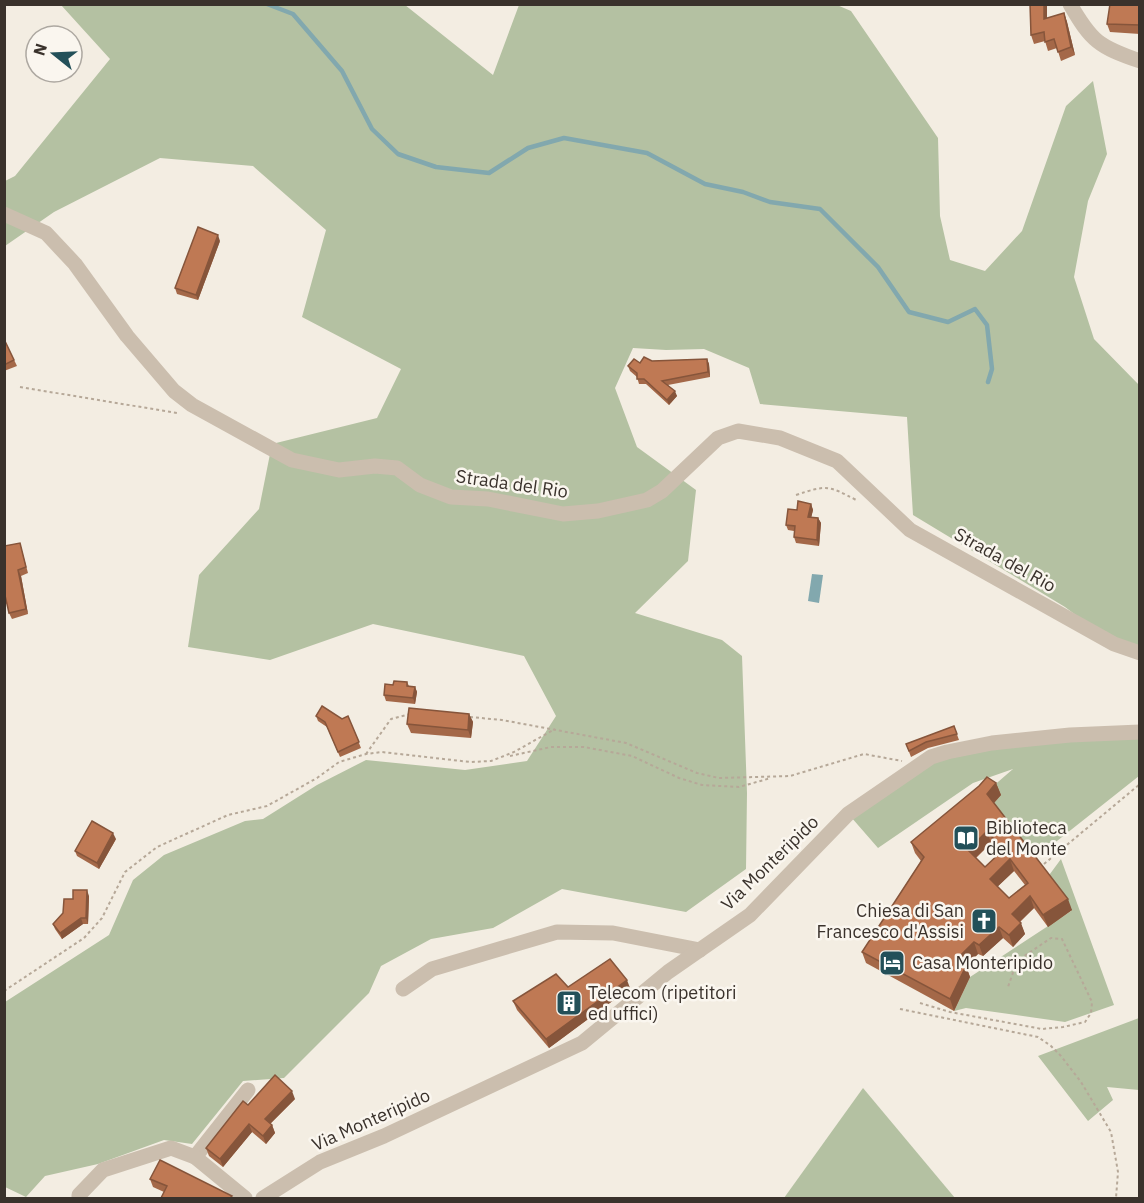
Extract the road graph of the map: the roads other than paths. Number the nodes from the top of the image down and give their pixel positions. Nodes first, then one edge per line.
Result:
1 (1062, 4) edge
2 (1070, 4) edge
3 (1085, 30) junction
4 (1140, 61) edge
5 (4, 214) edge
6 (1140, 653) edge
7 (1140, 732) edge
8 (700, 950) junction
9 (403, 989) dead end
10 (248, 1090) dead end
11 (195, 1157) junction
12 (79, 1198) edge
13 (244, 1198) edge
14 (263, 1198) edge

1 - 3 street
2 - 3 street
3 - 4 street
5 - 6 street, Strada del Rio
7 - 8 street, Via Monteripido
8 - 9 street
8 - 14 street, Via Monteripido
10 - 11 street
11 - 12 street
11 - 13 street

